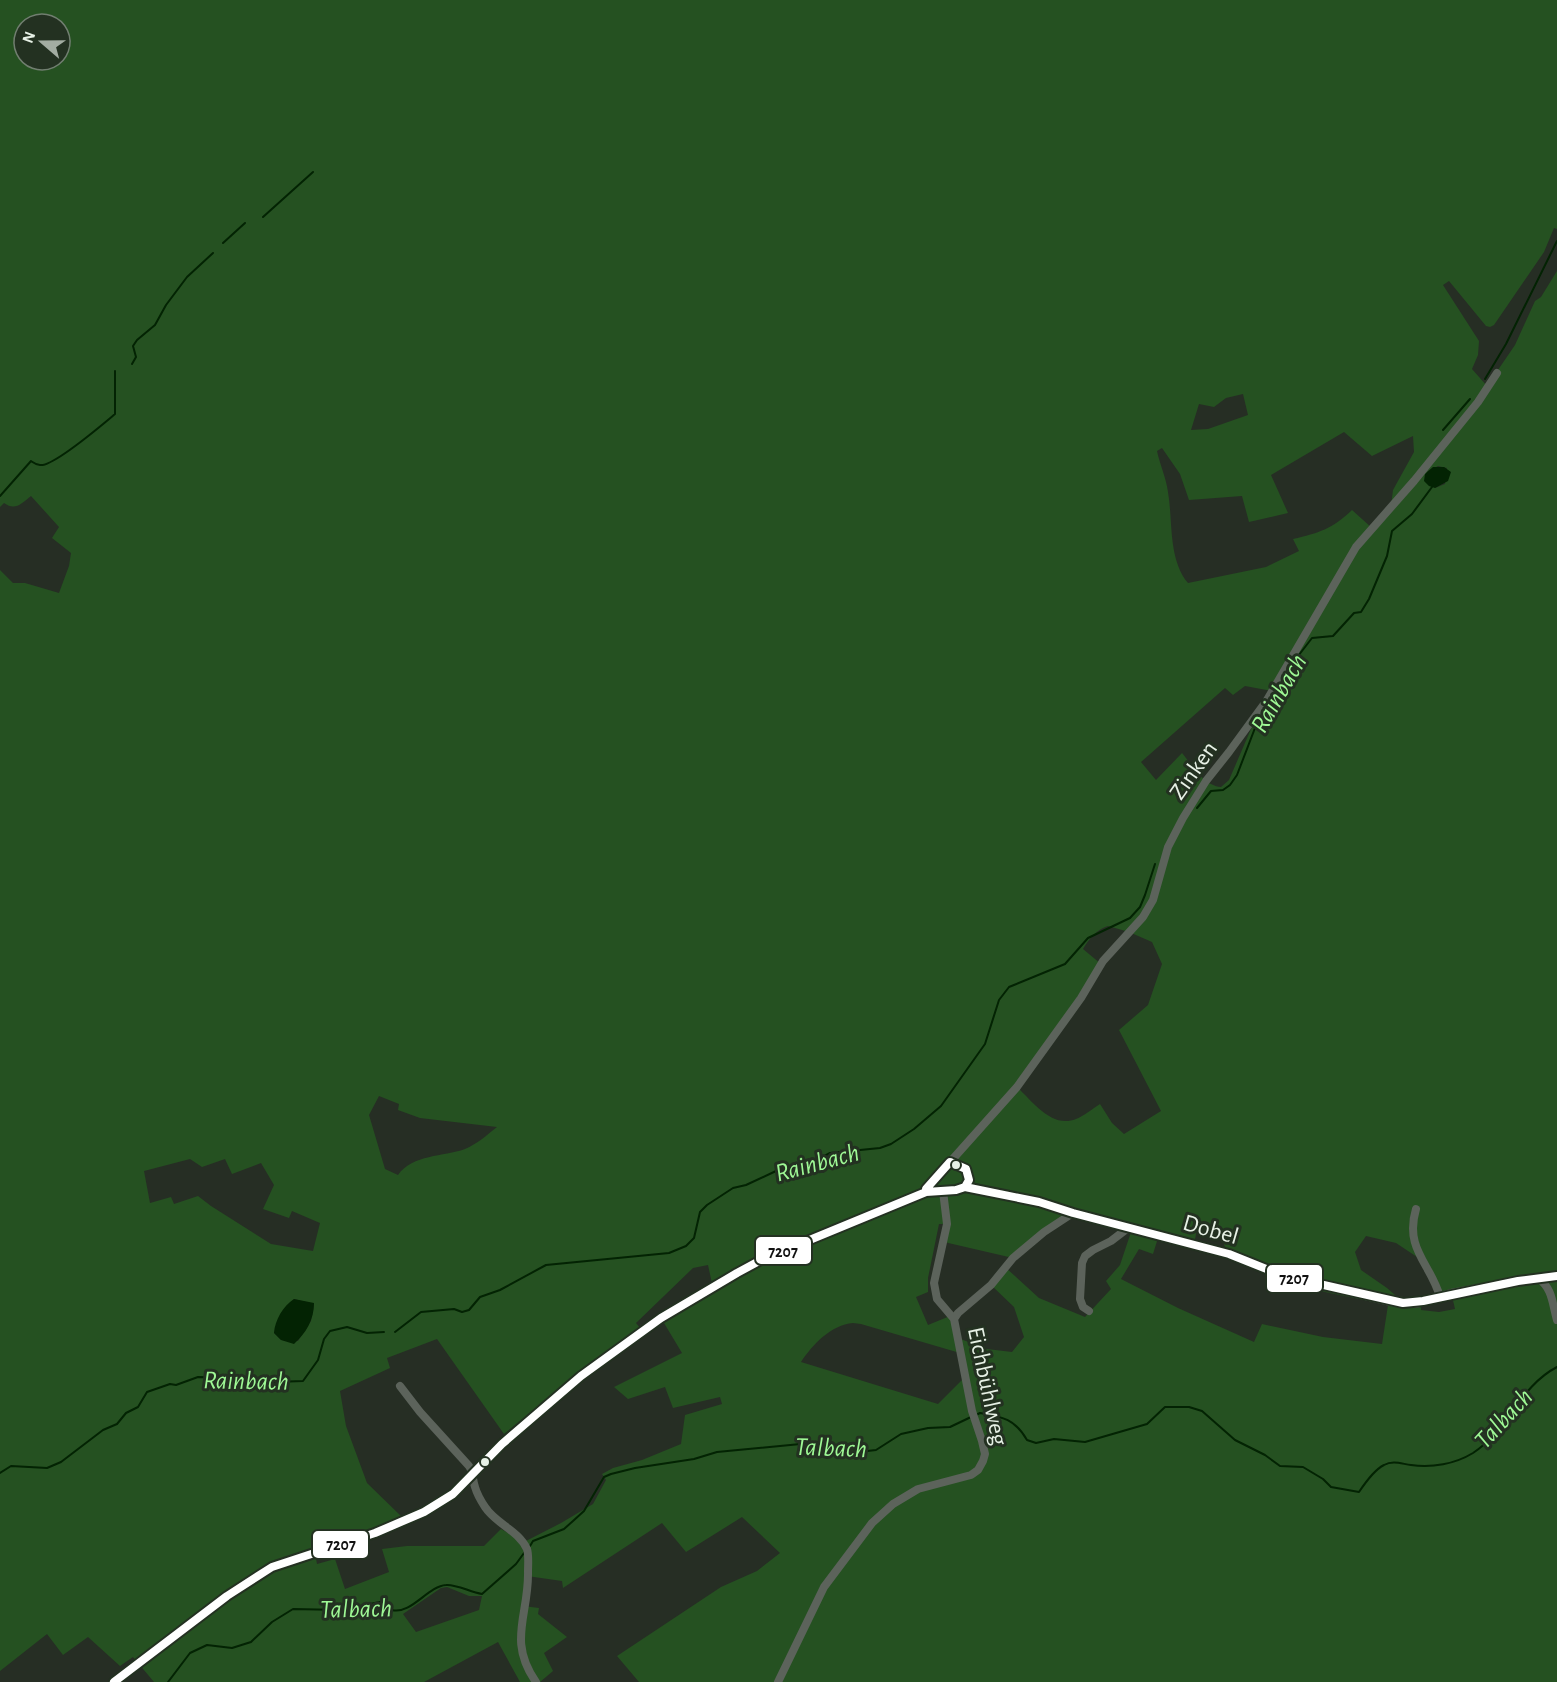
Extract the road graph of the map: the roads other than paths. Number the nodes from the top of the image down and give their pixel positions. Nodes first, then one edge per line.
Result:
1 (1497, 373) dead end
2 (950, 1162) junction
3 (964, 1186) junction
4 (943, 1191) junction
5 (926, 1192) junction
6 (1416, 1209) dead end
7 (1073, 1213) junction
8 (1128, 1227) junction
9 (1538, 1278) junction
10 (1557, 1278) edge
11 (1551, 1292) junction
12 (1440, 1297) junction
13 (1089, 1311) dead end
14 (954, 1319) junction
15 (1557, 1320) edge
16 (400, 1386) dead end
17 (473, 1473) junction
18 (114, 1682) edge
19 (536, 1682) edge
20 (778, 1682) edge

1 - 2 street, Zinken
2 - 3 street
2 - 5 street, Zinken
3 - 4 street, Dobel
3 - 7 street, Dobel
4 - 5 street, Dobel
4 - 14 street, Eichbühlweg
5 - 17 street, Dobel
6 - 12 street
7 - 8 street, Dobel
7 - 14 street
8 - 12 street, Dobel
8 - 13 street
9 - 10 street, Dobel
9 - 11 street
9 - 12 street, Dobel
10 - 11 street, Dobel
11 - 15 street
14 - 20 street, Eichbühlweg
16 - 17 street
17 - 18 street, Dobel
17 - 19 street

